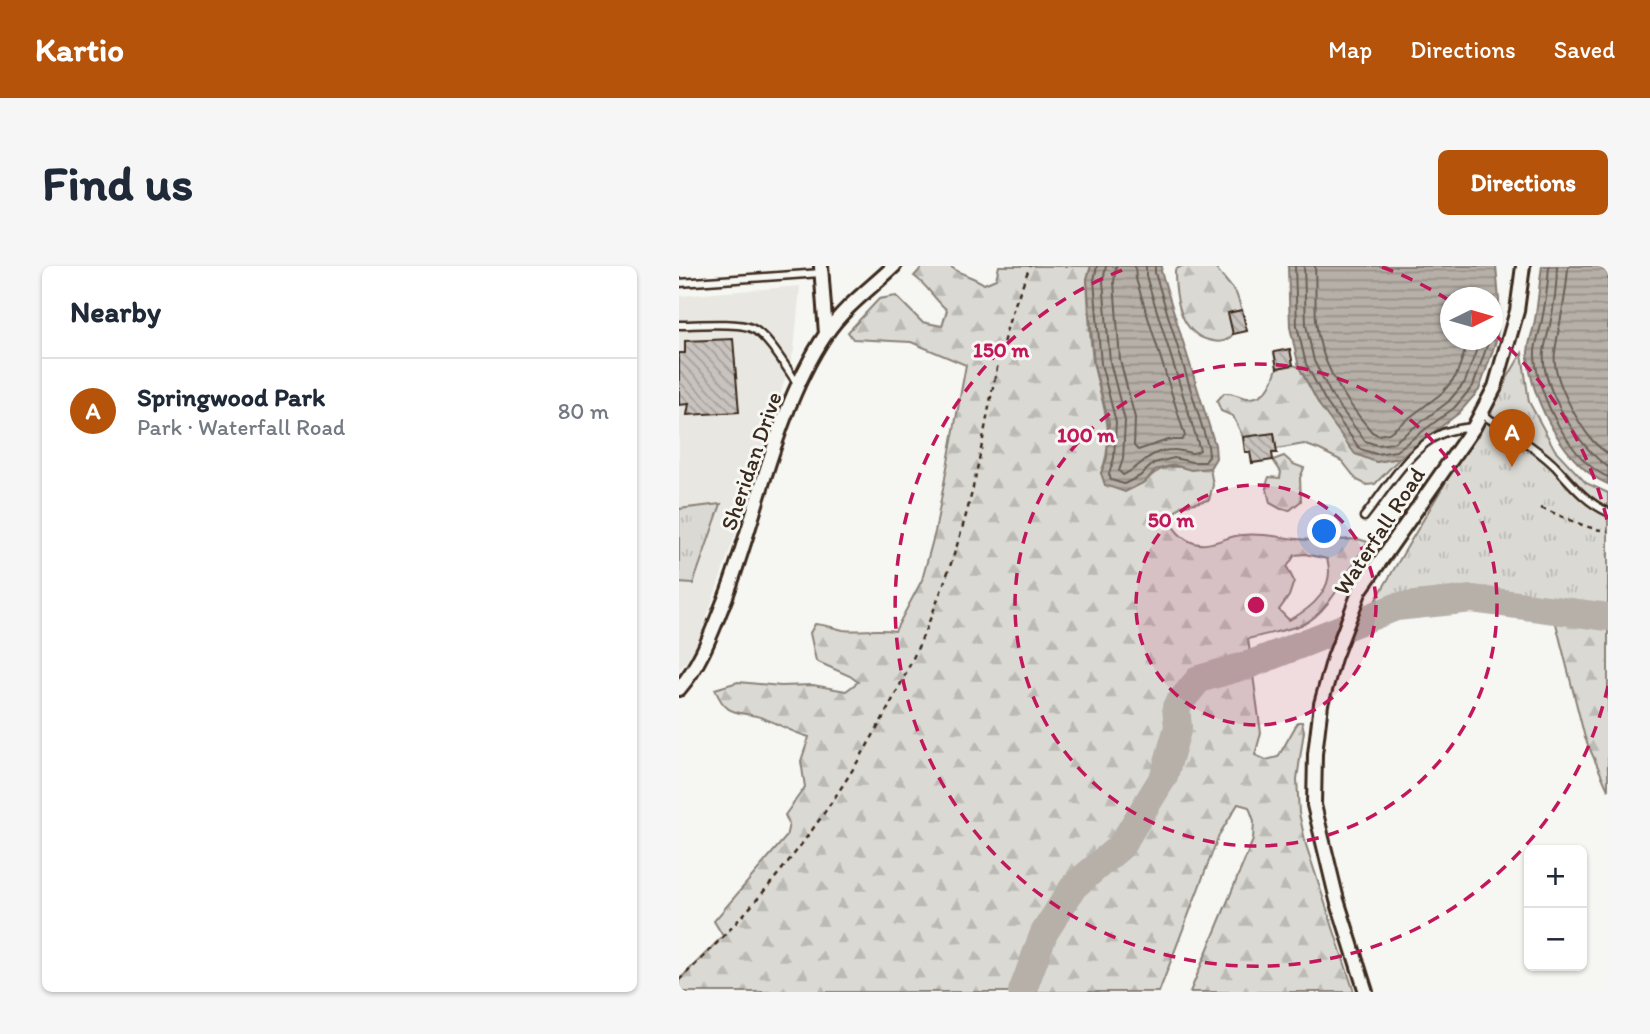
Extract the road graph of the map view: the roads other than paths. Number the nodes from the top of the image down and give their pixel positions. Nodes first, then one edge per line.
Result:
1 (894, 266) edge
2 (1523, 266) edge
3 (821, 270) edge
4 (679, 283) edge
5 (679, 325) edge
6 (826, 334) junction
7 (799, 385) junction
8 (1481, 414) junction
9 (1474, 427) junction
10 (1608, 512) edge
11 (1364, 517) dead end
12 (679, 689) edge
13 (1366, 992) edge

1 - 6 street, Sheridan Drive
2 - 8 street, Waterfall Road
3 - 4 lane
3 - 6 street
5 - 7 lane
6 - 7 street, Sheridan Drive
7 - 12 street, Sheridan Drive
8 - 9 street, Waterfall Road
8 - 10 lane
9 - 11 lane
9 - 13 street, Waterfall Road

